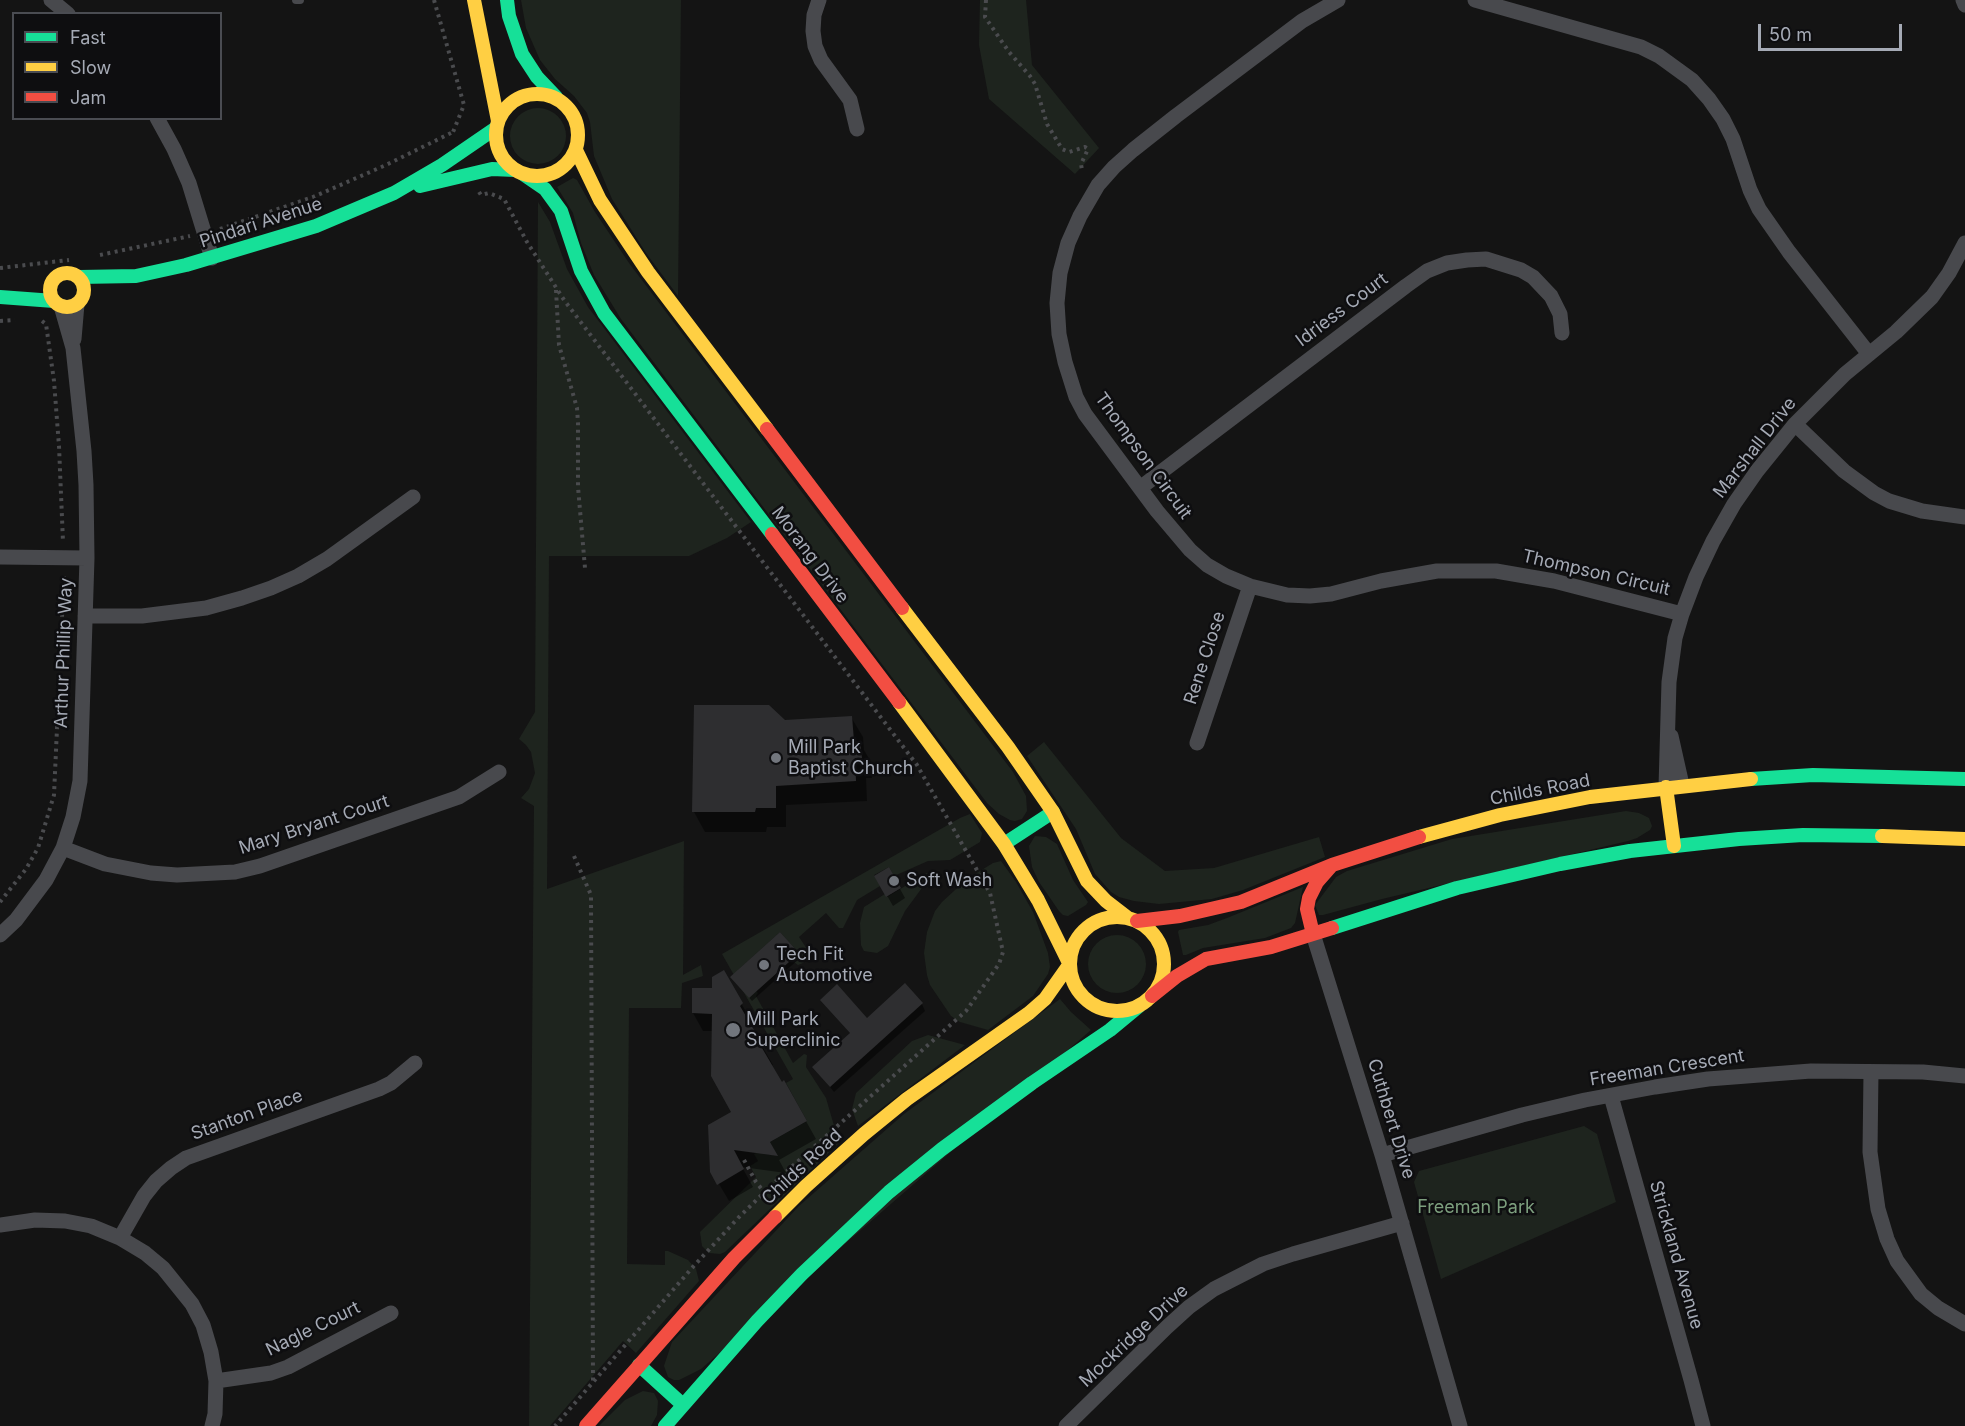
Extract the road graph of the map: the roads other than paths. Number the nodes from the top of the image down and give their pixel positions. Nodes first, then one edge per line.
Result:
1 (51, 0) edge
2 (474, 0) edge
3 (507, 0) edge
4 (819, 0) edge
5 (1338, 0) edge
6 (1475, 0) edge
7 (1963, 0) edge
8 (1965, 5) edge
9 (66, 12) edge
10 (556, 98) junction
11 (159, 120) edge
12 (497, 125) junction
13 (857, 129) dead end
14 (576, 150) junction
15 (519, 172) junction
16 (394, 193) junction
17 (1965, 243) edge
18 (212, 258) junction
19 (136, 276) junction
20 (79, 277) junction
21 (51, 283) junction
22 (0, 296) edge
23 (80, 302) junction
24 (57, 304) junction
25 (1562, 333) dead end
26 (73, 348) junction
27 (1869, 354) junction
28 (1795, 424) junction
29 (1140, 488) junction
30 (413, 497) dead end
31 (1965, 517) edge
32 (0, 557) edge
33 (87, 558) junction
34 (1250, 586) junction
35 (1682, 614) junction
36 (85, 616) junction
37 (1669, 727) junction
38 (1197, 743) dead end
39 (499, 772) dead end
40 (1965, 780) edge
41 (1666, 787) junction
42 (1683, 791) junction
43 (1053, 812) junction
44 (1965, 839) edge
45 (1683, 841) junction
46 (1004, 844) junction
47 (63, 848) junction
48 (1332, 865) junction
49 (1132, 919) junction
50 (1313, 934) junction
51 (0, 935) edge
52 (1069, 964) junction
53 (1152, 996) junction
54 (1139, 1006) junction
55 (415, 1063) dead end
56 (1872, 1072) junction
57 (1965, 1076) edge
58 (1611, 1096) junction
59 (1382, 1155) junction
60 (1402, 1223) junction
61 (0, 1225) edge
62 (120, 1238) junction
63 (391, 1313) dead end
64 (1965, 1324) edge
65 (639, 1365) junction
66 (216, 1380) junction
67 (683, 1405) junction
68 (212, 1426) edge
69 (586, 1426) edge
70 (665, 1426) edge
71 (1066, 1426) edge
72 (1460, 1426) edge
73 (1703, 1426) edge

1 - 9 street
2 - 12 main road
3 - 10 main road
4 - 13 street
5 - 29 street, Thompson Circuit
6 - 27 street
7 - 8 street
10 - 12 main road
10 - 14 main road
11 - 18 street
12 - 15 main road
12 - 16 main road, Pindari Avenue
14 - 15 main road
14 - 43 main road
15 - 16 main road, Pindari Avenue
15 - 46 main road, Morang Drive
16 - 18 main road, Pindari Avenue
17 - 27 street, Marshall Drive
18 - 19 main road, Pindari Avenue
19 - 20 main road, Pindari Avenue
19 - 23 main road, Pindari Avenue
20 - 21 main road
20 - 23 main road
21 - 22 main road
21 - 24 main road
22 - 24 main road
23 - 24 main road
23 - 26 street, Arthur Phillip Way
24 - 26 street, Arthur Phillip Way
25 - 29 street, Idriess Court
26 - 33 street, Arthur Phillip Way
27 - 28 street, Marshall Drive
28 - 31 street
28 - 35 street, Marshall Drive
29 - 34 street, Thompson Circuit
30 - 36 street
32 - 33 street
33 - 36 street, Arthur Phillip Way
34 - 35 street, Thompson Circuit
34 - 38 street, Rene Close
35 - 37 street, Marshall Drive
36 - 47 street, Arthur Phillip Way
37 - 41 street, Marshall Drive
37 - 42 street, Marshall Drive
39 - 47 street, Mary Bryant Court
40 - 42 main road, Childs Road
41 - 42 main road, Childs Road
41 - 45 main road
41 - 48 main road, Childs Road
43 - 46 main road
43 - 49 main road
44 - 45 main road
45 - 50 main road
46 - 52 main road, Morang Drive
47 - 51 street, Arthur Phillip Way
48 - 49 main road, Childs Road
48 - 50 main road, Cuthbert Drive
49 - 52 main road
49 - 53 main road
50 - 53 main road
50 - 59 street, Cuthbert Drive
52 - 54 main road
52 - 65 main road, Childs Road
53 - 54 main road
54 - 67 main road
55 - 62 street, Stanton Place
56 - 57 street, Freeman Crescent
56 - 58 street, Freeman Crescent
56 - 64 street
58 - 59 street, Freeman Crescent
58 - 73 street, Strickland Avenue
59 - 60 street, Cuthbert Drive
60 - 71 street, Mockridge Drive
60 - 72 street, Cuthbert Drive
61 - 62 street
62 - 66 street
63 - 66 street, Nagle Court
65 - 67 main road
65 - 69 main road, Childs Road
66 - 68 street
67 - 70 main road

